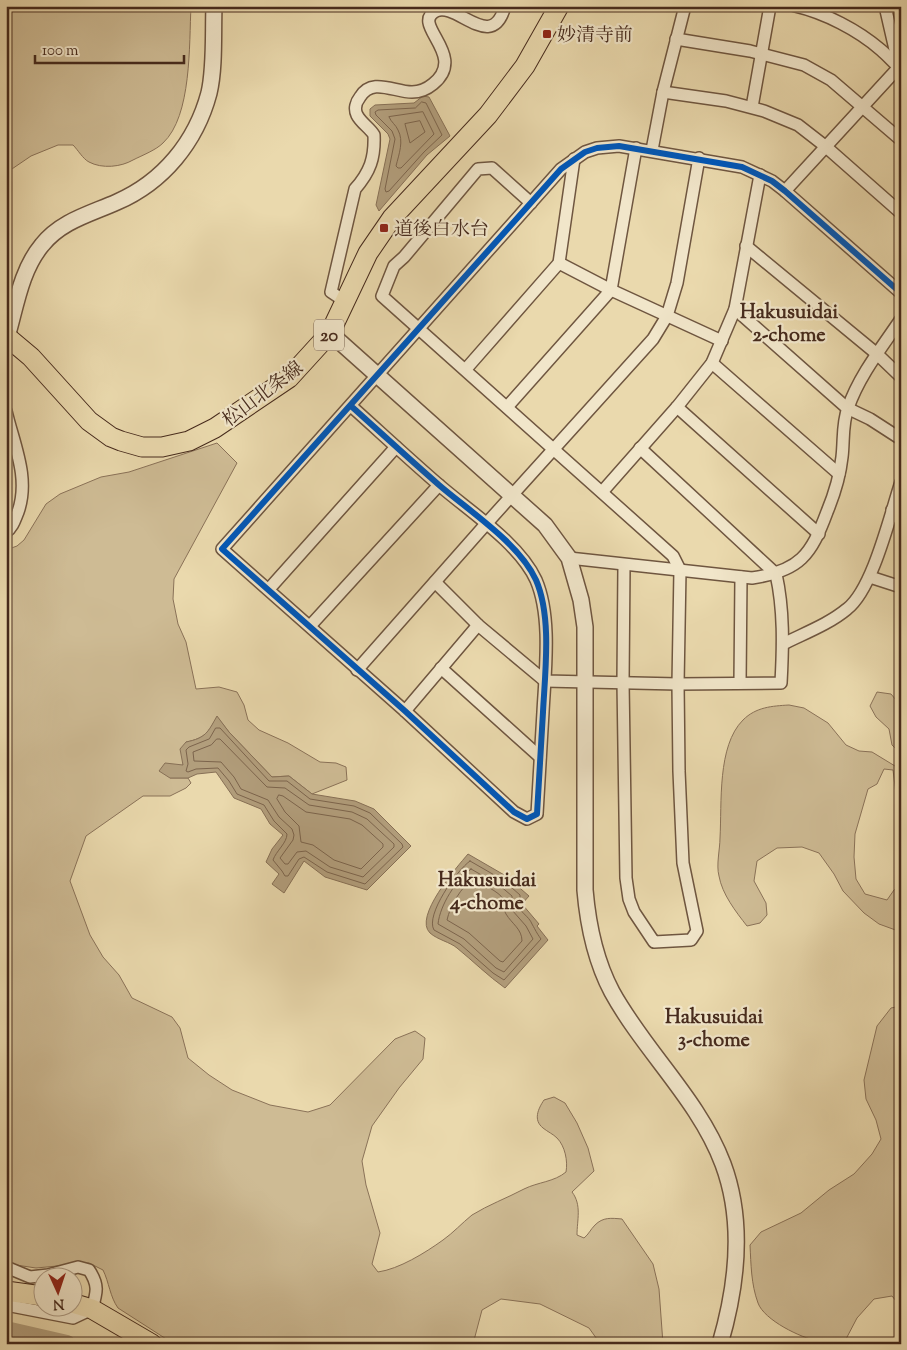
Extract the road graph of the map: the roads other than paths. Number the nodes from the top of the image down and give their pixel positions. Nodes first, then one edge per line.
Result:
1 (214, 6) edge
2 (505, 6) edge
3 (559, 6) edge
4 (685, 6) edge
5 (770, 6) edge
6 (795, 6) edge
7 (886, 6) edge
8 (676, 39) junction
9 (762, 54) junction
10 (900, 68) edge
11 (663, 92) junction
12 (752, 107) junction
13 (863, 107) junction
14 (901, 140) edge
15 (825, 146) junction
16 (636, 148) junction
17 (652, 150) junction
18 (699, 158) junction
19 (574, 159) junction
20 (760, 175) junction
21 (786, 191) junction
22 (531, 203) junction
23 (901, 213) edge
24 (746, 246) junction
25 (559, 263) junction
26 (611, 290) junction
27 (901, 294) edge
28 (346, 302) junction
29 (735, 309) junction
30 (667, 316) junction
31 (901, 319) edge
32 (420, 330) junction
33 (330, 333) junction
34 (7, 338) edge
35 (722, 341) junction
36 (877, 354) junction
37 (712, 363) junction
38 (466, 369) junction
39 (378, 376) junction
40 (901, 377) edge
41 (351, 406) junction
42 (507, 407) junction
43 (677, 407) junction
44 (847, 408) junction
45 (6, 411) edge
46 (901, 439) edge
47 (396, 447) junction
48 (640, 448) junction
49 (554, 449) junction
50 (839, 474) junction
51 (901, 482) edge
52 (439, 485) junction
53 (602, 492) junction
54 (513, 495) junction
55 (892, 510) junction
56 (901, 521) edge
57 (486, 524) junction
58 (6, 532) edge
59 (819, 534) junction
60 (569, 558) junction
61 (624, 565) junction
62 (680, 570) junction
63 (776, 574) junction
64 (870, 577) junction
65 (741, 578) junction
66 (435, 582) junction
67 (901, 587) edge
68 (269, 589) junction
69 (478, 625) junction
70 (310, 626) junction
71 (783, 644) junction
72 (441, 668) junction
73 (357, 670) junction
74 (545, 680) junction
75 (585, 681) junction
76 (623, 682) junction
77 (740, 683) junction
78 (678, 684) junction
79 (405, 711) junction
80 (540, 756) junction
81 (6, 1267) edge
82 (6, 1291) edge
83 (32, 1295) edge
84 (6, 1305) edge
85 (82, 1306) edge
86 (92, 1309) junction
87 (152, 1344) edge
88 (720, 1344) edge

1 - 34 street
2 - 28 street
3 - 28 main road, 松山北条線 / 20
4 - 8 street
5 - 9 street
6 - 10 street
7 - 10 street
8 - 9 street
8 - 11 street
9 - 12 street
9 - 13 street
10 - 13 street
11 - 12 street
11 - 17 street
12 - 15 street
13 - 14 street
13 - 15 street
15 - 21 street
15 - 23 street
16 - 17 street
16 - 19 street
16 - 26 street
17 - 18 street
18 - 20 street
18 - 30 street
19 - 22 street
19 - 25 street
20 - 21 street
20 - 24 street
21 - 27 street
22 - 32 street
22 - 32 street
24 - 29 street
24 - 36 street
25 - 26 street
25 - 38 street
26 - 30 street
26 - 42 street
28 - 33 main road, 松山北条線 / 20
29 - 35 street
29 - 44 street
30 - 35 street
30 - 49 street
31 - 36 street
32 - 38 street
32 - 39 street
33 - 34 main road, 松山北条線 / 20
33 - 39 street
35 - 37 street
36 - 40 street
36 - 44 street
37 - 43 street
37 - 50 street
38 - 42 street
39 - 41 street
39 - 54 street
41 - 47 street
41 - 68 street
42 - 49 street
43 - 48 street
43 - 59 street
44 - 46 street
44 - 50 street
45 - 58 street
47 - 52 street
47 - 68 street
48 - 53 street
48 - 63 street
49 - 53 street
49 - 54 street
50 - 59 street
51 - 55 street
52 - 57 street
52 - 70 street
53 - 62 street
54 - 57 street
54 - 60 street
55 - 56 street
55 - 64 street
57 - 66 street
57 - 74 street
59 - 63 street
60 - 61 street
60 - 75 street
61 - 62 street
61 - 76 street
62 - 65 street
62 - 78 street
63 - 65 street
63 - 71 street
64 - 67 street
64 - 71 street
65 - 77 street
66 - 69 street
66 - 73 street
68 - 70 street
69 - 72 street
69 - 74 street
70 - 73 street
71 - 77 street
72 - 79 street
72 - 80 street
73 - 79 street
74 - 75 street
74 - 80 street
75 - 76 street
75 - 88 street
76 - 78 street
76 - 78 street
77 - 78 street
79 - 80 street
81 - 86 street
82 - 83 main road
84 - 86 street
85 - 86 main road
86 - 87 main road

